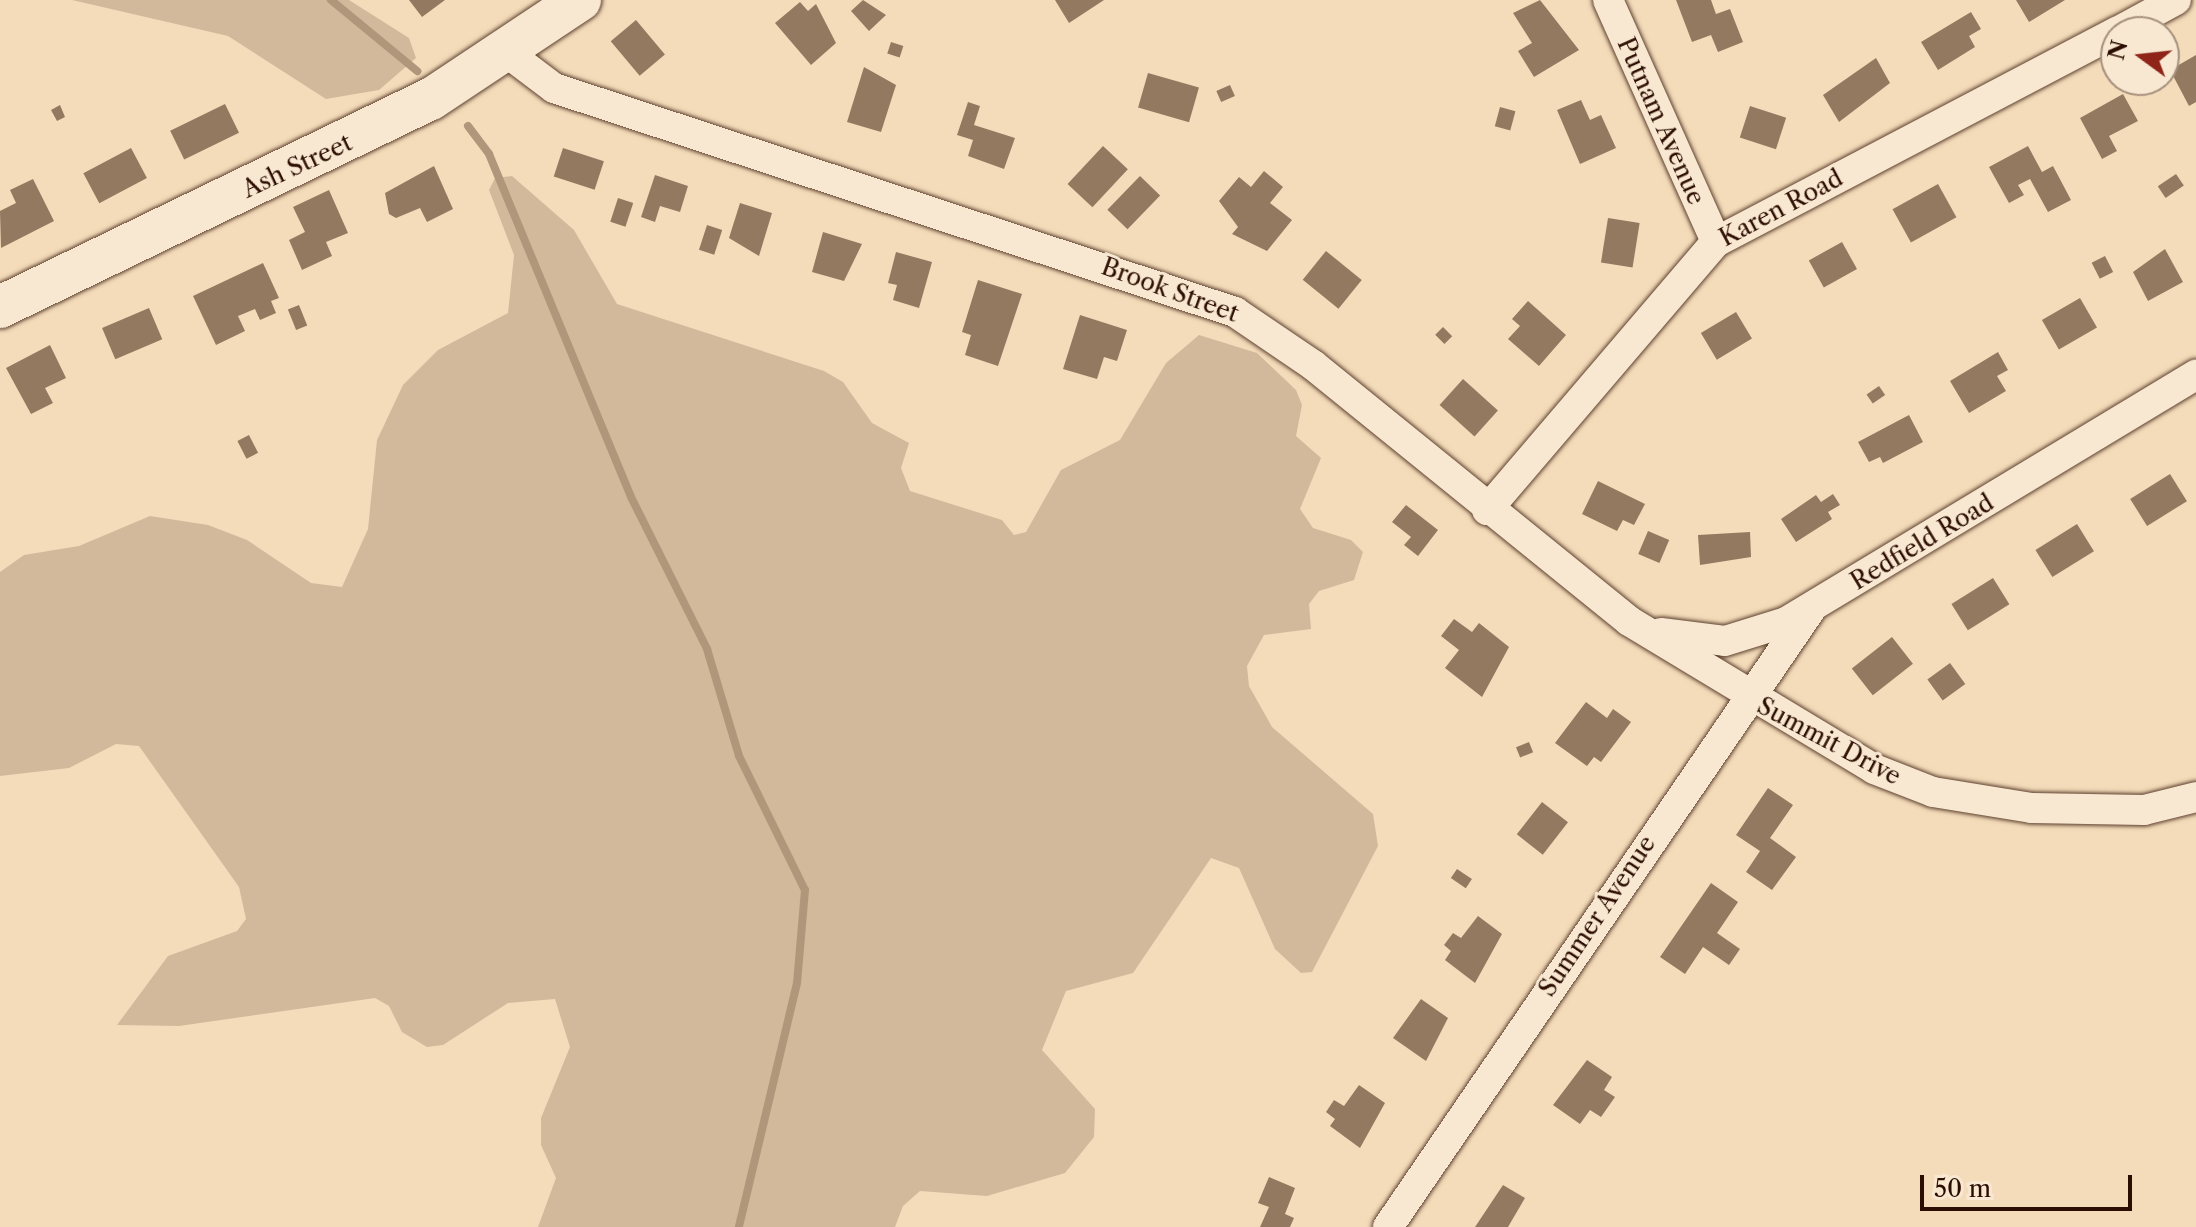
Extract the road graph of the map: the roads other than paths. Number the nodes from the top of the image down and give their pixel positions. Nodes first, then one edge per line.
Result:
1 (580, 0) edge
2 (1608, 0) edge
3 (2176, 0) edge
4 (2146, 16) edge
5 (2100, 40) edge
6 (505, 51) junction
7 (1716, 242) junction
8 (0, 307) edge
9 (2196, 375) edge
10 (1487, 510) junction
11 (1811, 609) junction
12 (1629, 621) junction
13 (1747, 696) junction
14 (2196, 797) edge
15 (1388, 1227) edge

1 - 6 street, Ash Street
2 - 7 street, Putnam Avenue
3 - 4 street, Karen Road
5 - 7 street, Karen Road
6 - 8 street, Ash Street
6 - 10 street, Brook Street
7 - 10 street, Karen Road
9 - 11 street, Redfield Road
10 - 12 street, Brook Street
11 - 12 street, Redfield Road
11 - 13 street, Summer Avenue
12 - 13 street, Brook Street
13 - 14 street, Summit Drive
13 - 15 street, Summer Avenue

